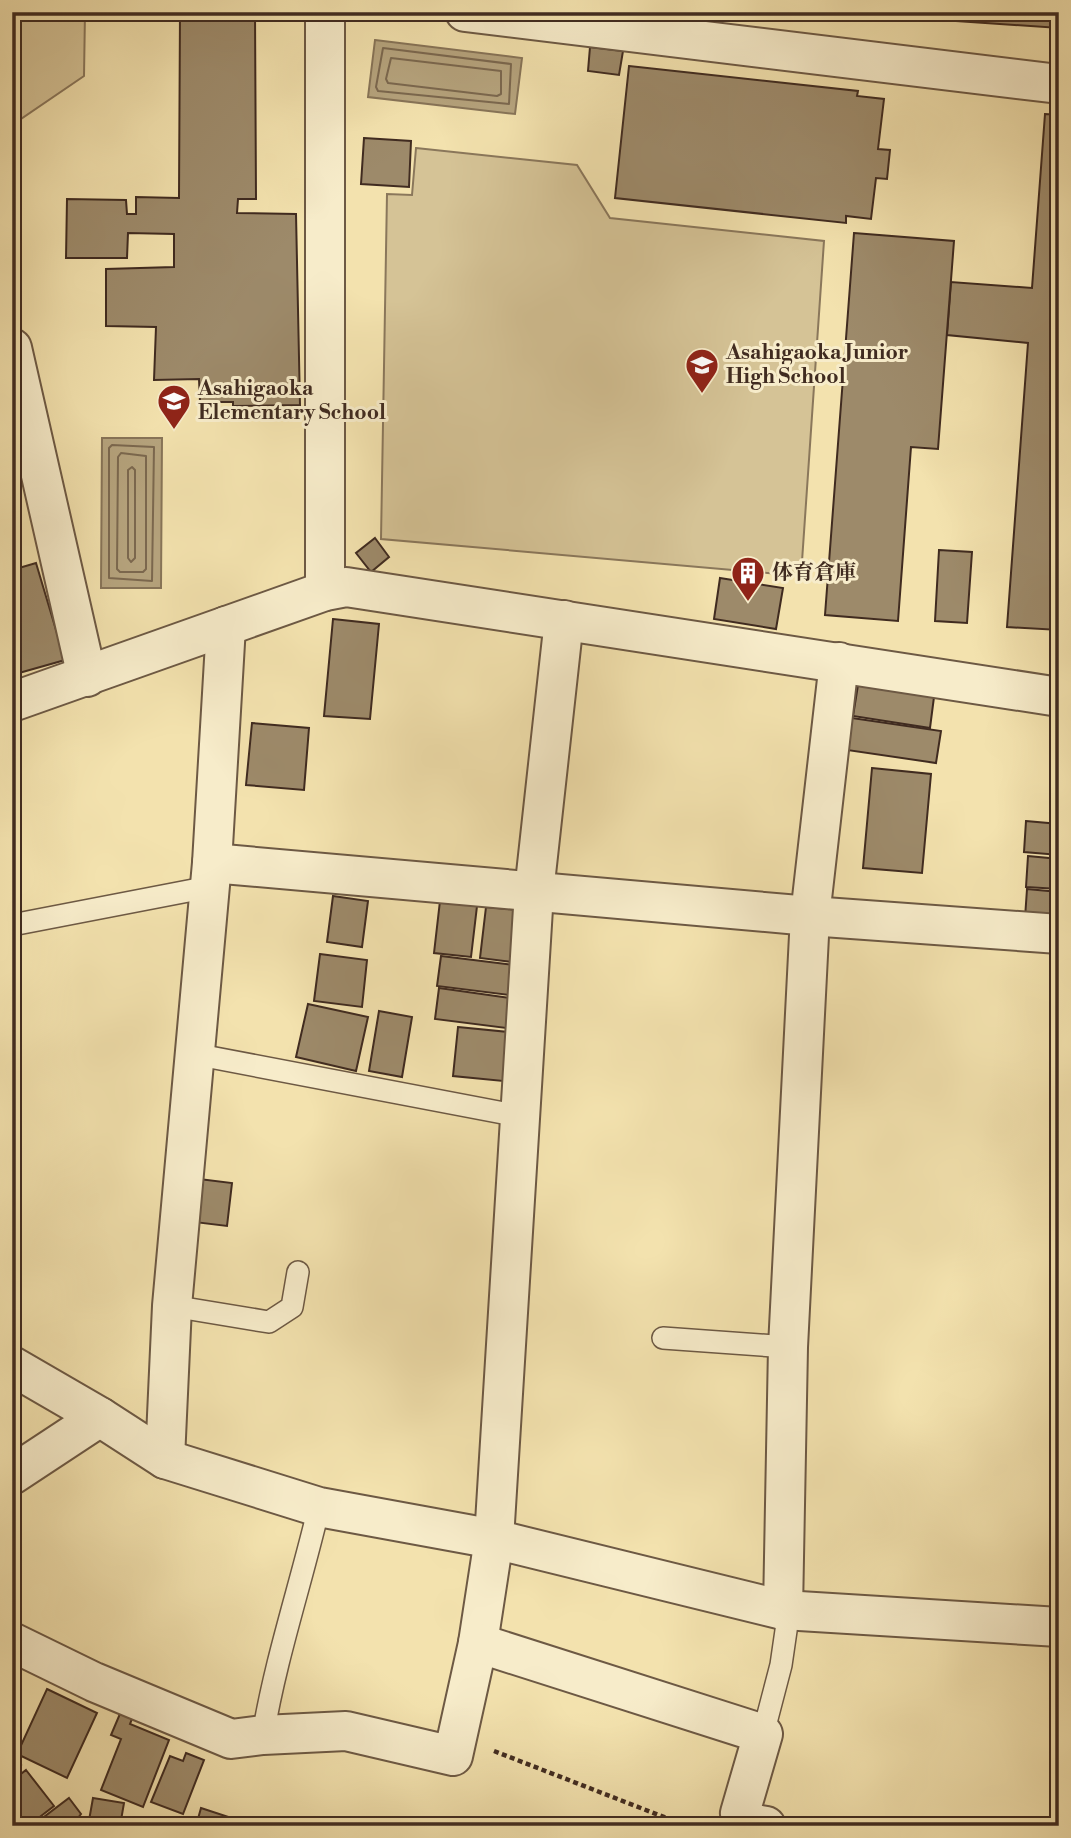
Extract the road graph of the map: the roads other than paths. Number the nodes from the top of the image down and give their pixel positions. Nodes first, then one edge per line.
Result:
1 (325, 12) edge
2 (466, 12) edge
3 (1059, 85) edge
4 (12, 348) edge
5 (325, 591) junction
6 (564, 620) junction
7 (226, 626) junction
8 (839, 662) junction
9 (87, 677) junction
10 (1059, 697) edge
11 (12, 702) edge
12 (211, 875) junction
13 (534, 892) junction
14 (810, 916) junction
15 (12, 925) edge
16 (1059, 934) edge
17 (194, 1054) junction
18 (519, 1116) junction
19 (298, 1272) dead end
20 (172, 1306) junction
21 (663, 1338) dead end
22 (788, 1347) junction
23 (12, 1366) edge
24 (100, 1416) junction
25 (165, 1459) junction
26 (12, 1475) edge
27 (319, 1507) junction
28 (494, 1539) junction
29 (786, 1610) junction
30 (1059, 1627) edge
31 (12, 1642) edge
32 (478, 1643) junction
33 (263, 1734) junction
34 (763, 1734) junction
35 (754, 1825) edge

1 - 5 street
2 - 3 street
4 - 9 street
5 - 6 street
5 - 7 street
6 - 8 street
6 - 13 street
7 - 9 street
7 - 12 street
8 - 10 street
8 - 14 street
9 - 11 street
12 - 13 street
12 - 15 lane
12 - 17 street
13 - 14 street
13 - 18 street
14 - 16 street
14 - 22 street
17 - 18 lane
17 - 20 street
18 - 28 street
19 - 20 lane
20 - 25 street
21 - 22 lane
22 - 29 street
23 - 24 street
24 - 25 street
24 - 26 street
25 - 27 street
27 - 28 street
27 - 33 lane
28 - 29 street
28 - 32 street
29 - 30 street
29 - 34 lane
31 - 33 street
32 - 33 street
32 - 34 street
34 - 35 street

